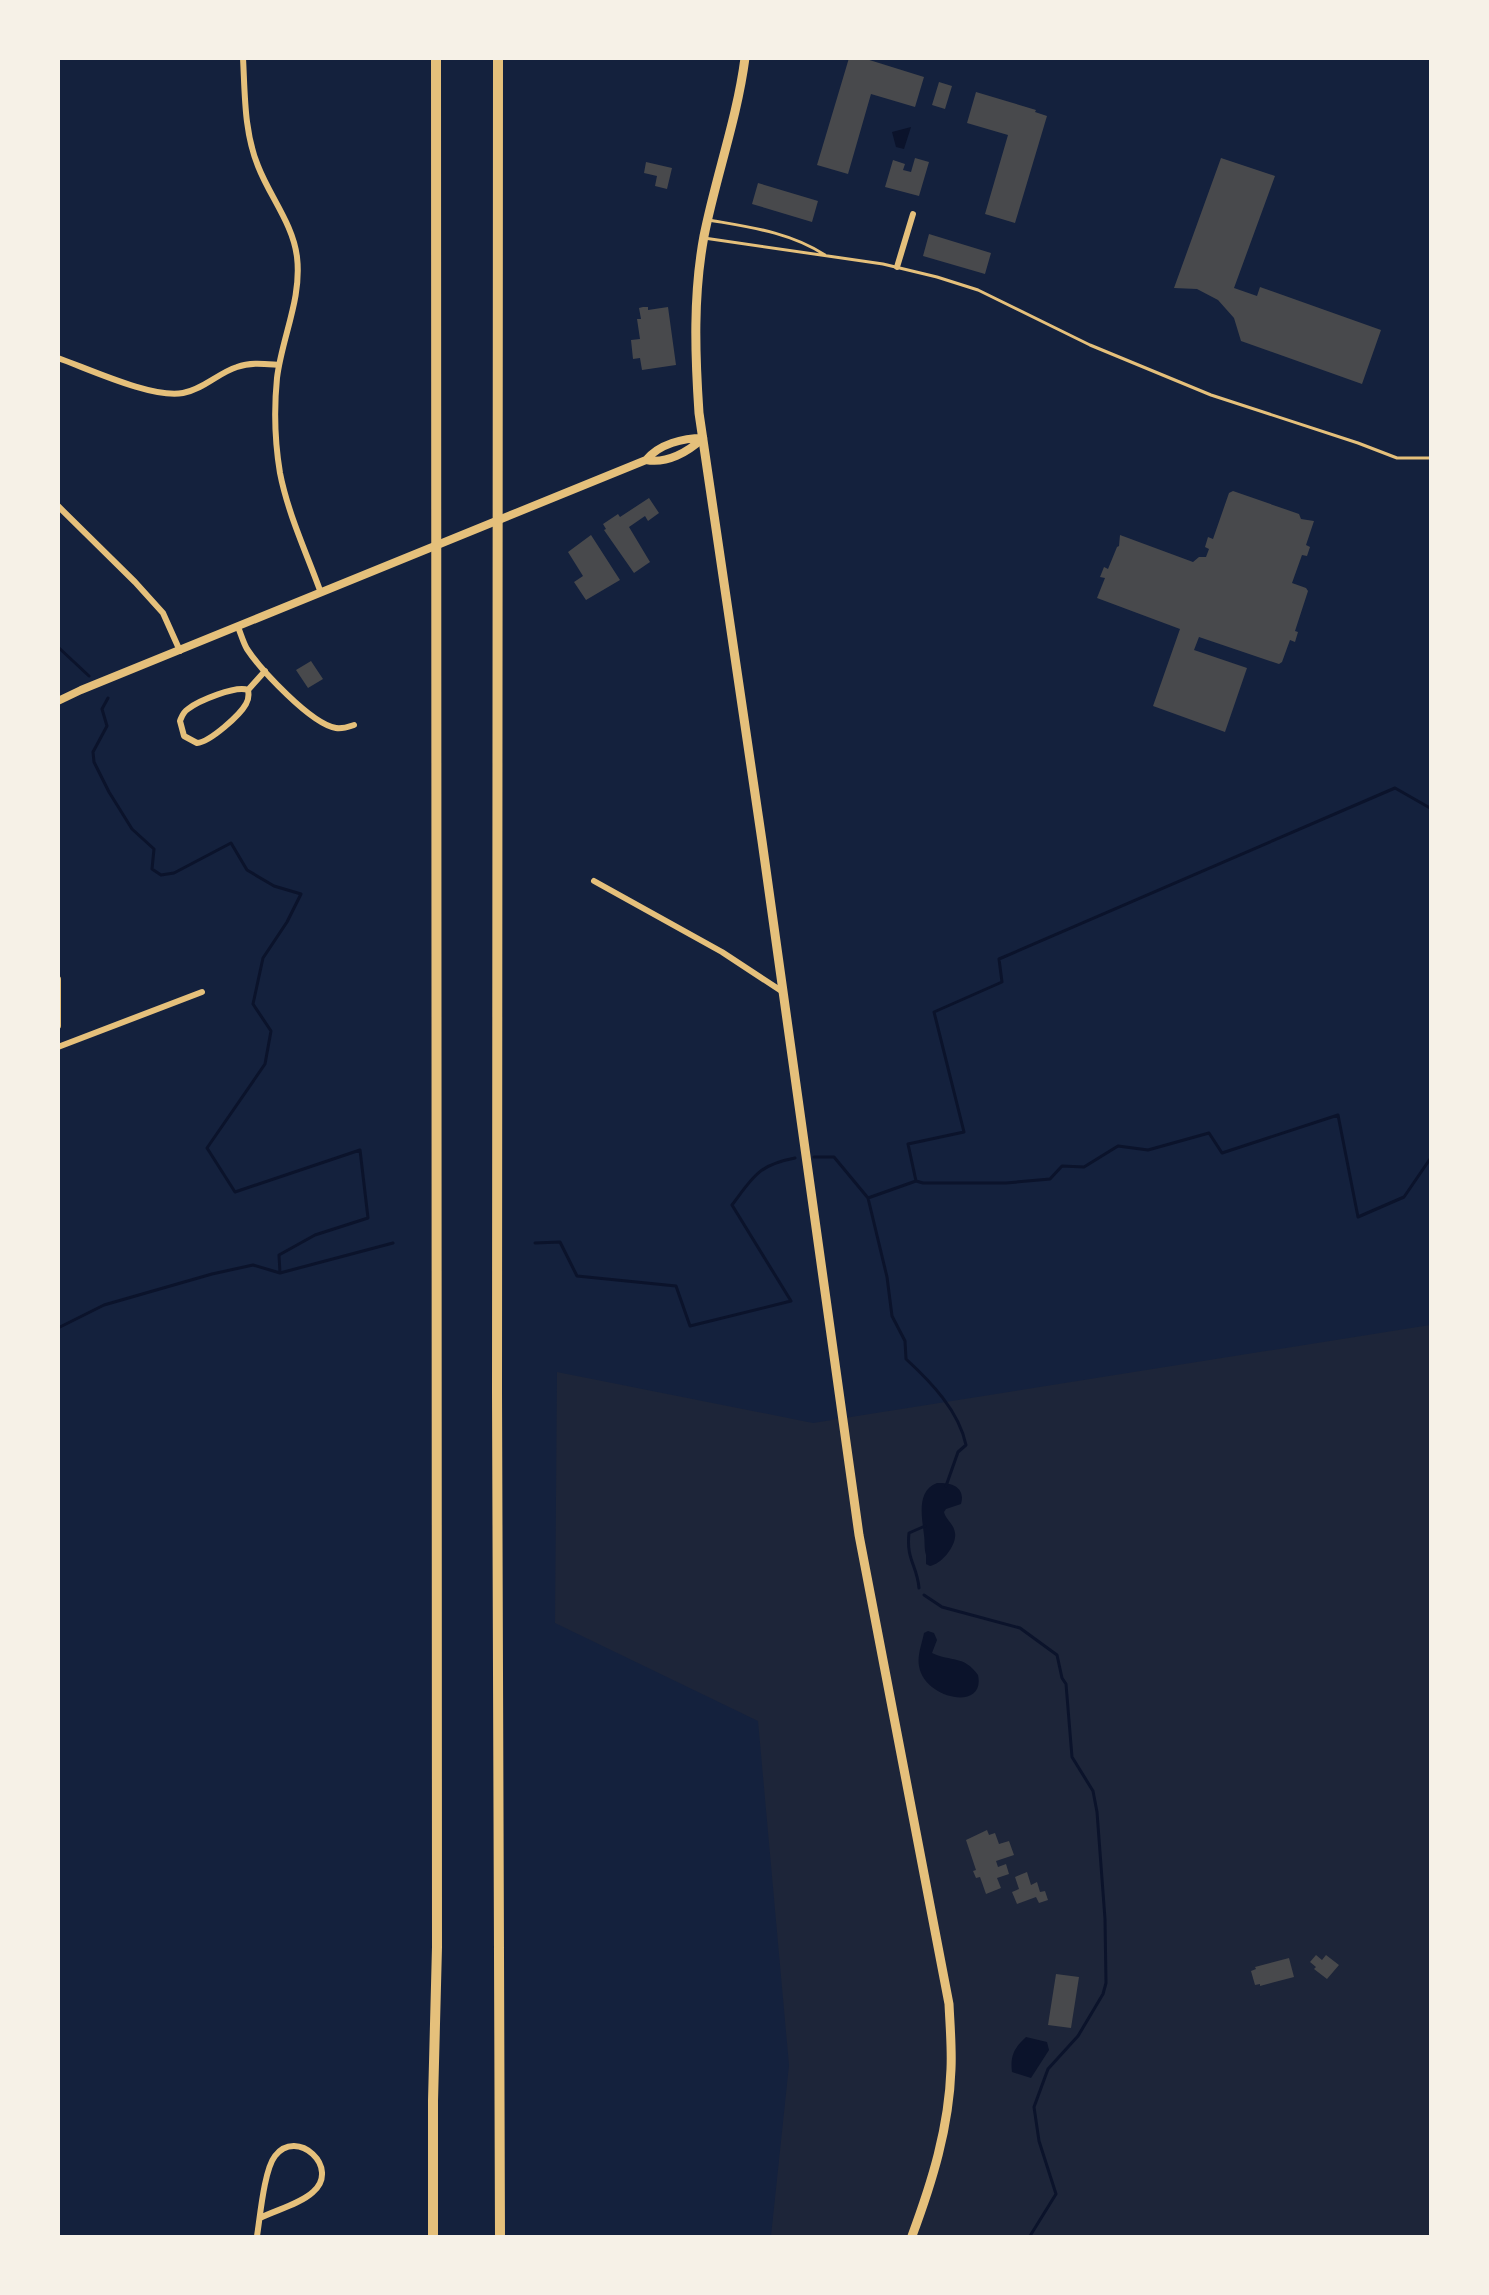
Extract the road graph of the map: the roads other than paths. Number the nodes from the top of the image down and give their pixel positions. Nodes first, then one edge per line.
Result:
1 (243, 58) edge
2 (436, 58) edge
3 (498, 58) edge
4 (745, 58) edge
5 (913, 214) dead end
6 (708, 219) junction
7 (704, 238) junction
8 (826, 256) junction
9 (897, 267) junction
10 (58, 358) edge
11 (279, 365) junction
12 (704, 438) junction
13 (1429, 458) edge
14 (58, 506) edge
15 (321, 593) junction
16 (238, 627) junction
17 (180, 651) junction
18 (265, 671) junction
19 (248, 690) junction
20 (58, 701) edge
21 (354, 724) dead end
22 (594, 881) dead end
23 (58, 979) edge
24 (202, 992) dead end
25 (783, 992) junction
26 (58, 1026) edge
27 (58, 1047) edge
28 (260, 2218) junction
29 (256, 2236) edge
30 (433, 2236) edge
31 (500, 2236) edge
32 (912, 2236) edge

1 - 11 street
2 - 30 highway
3 - 31 highway
4 - 6 main road
5 - 9 street
6 - 7 main road
6 - 8 lane
7 - 8 lane
7 - 12 main road
8 - 9 lane
9 - 13 lane
10 - 11 street
11 - 15 street
12 - 15 main road
12 - 25 main road
14 - 17 street
15 - 16 main road
16 - 17 main road
16 - 18 street
17 - 20 main road
18 - 19 street
18 - 21 street
19 - 19 street
22 - 25 street
23 - 26 street
24 - 27 street
25 - 32 main road
28 - 28 street
28 - 29 street

